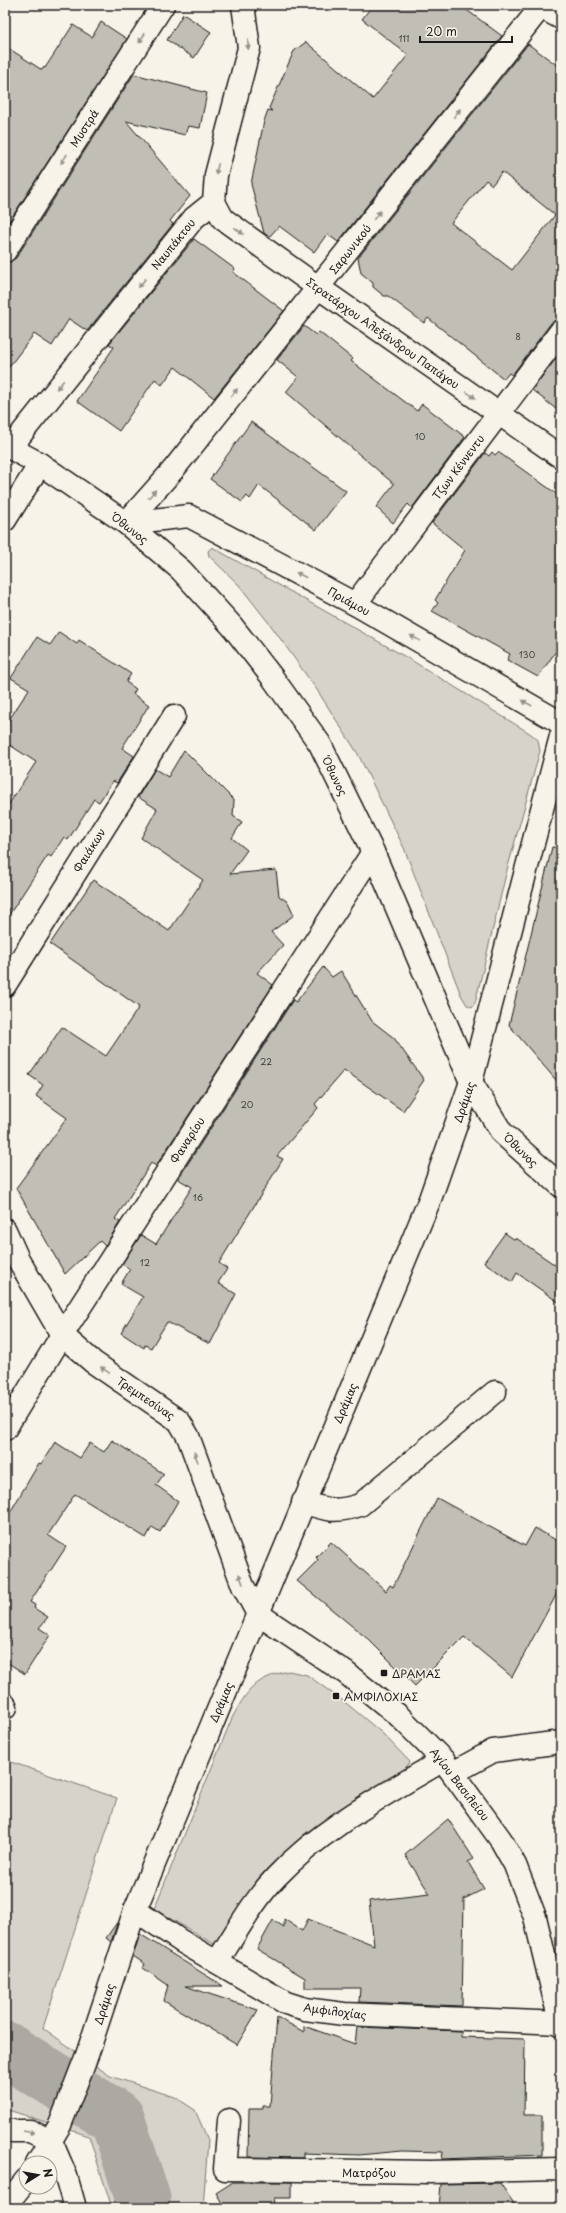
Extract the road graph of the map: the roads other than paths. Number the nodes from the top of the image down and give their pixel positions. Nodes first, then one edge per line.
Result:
1 (163, 5) edge
2 (243, 5) edge
3 (539, 7) edge
4 (561, 18) edge
5 (214, 202) junction
6 (5, 251) edge
7 (319, 288) junction
8 (561, 331) edge
9 (498, 414) junction
10 (7, 446) edge
11 (561, 457) edge
12 (40, 464) junction
13 (5, 520) edge
14 (126, 523) junction
15 (355, 604) junction
16 (174, 716) dead end
17 (561, 723) edge
18 (561, 736) edge
19 (373, 852) junction
20 (5, 985) edge
21 (471, 1082) junction
22 (561, 1186) edge
23 (5, 1230) edge
24 (62, 1335) junction
25 (495, 1392) dead end
26 (5, 1429) edge
27 (303, 1502) junction
28 (258, 1614) junction
29 (561, 1742) edge
30 (448, 1767) junction
31 (135, 1910) junction
32 (218, 1962) junction
33 (561, 2023) edge
34 (561, 2026) edge
35 (229, 2120) dead end
36 (5, 2131) edge
37 (55, 2133) junction
38 (42, 2155) edge
39 (561, 2169) edge
40 (18, 2190) edge
41 (5, 2206) edge
42 (75, 2208) edge

1 -> 6 street, Μυστρά
2 -> 5 street
3 - 4 street
7 -> 3 street, Σαρωνικού
5 -> 7 street, Στρατάρχου Αλεξάνδρου Παπάγου
5 -> 10 street, Ναυπάκτου
7 -> 9 street, Στρατάρχου Αλεξάνδρου Παπάγου
14 -> 7 street, Σαρωνικού
8 - 9 street, Τζων Κέννεντυ
9 - 11 street, Στρατάρχου Αλεξάνδρου Παπάγου
9 - 15 street, Τζων Κέννεντυ
10 - 12 street, Όθωνος
12 - 13 street
12 - 14 street, Όθωνος
15 -> 14 street, Πριάμου
14 - 19 street, Όθωνος
17 -> 15 street, Πριάμου
16 - 20 street, Φαιάκων
18 - 21 street, Δράμας
19 - 21 street, Όθωνος
19 - 24 street, Φαναρίου
21 - 22 street, Όθωνος
21 - 27 street, Δράμας
23 - 24 street, Τρεμπεσίνας
24 - 26 street, Φαναρίου
28 -> 24 street, Τρεμπεσίνας
25 - 27 street
27 - 28 street, Δράμας
28 - 30 street, Αγίου Βασιλείου
28 - 31 street, Δράμας
29 - 30 street
30 - 32 street
30 - 33 street, Αγίου Βασιλείου
31 - 32 street, Αμφιλοχίας
31 - 37 street, Δράμας
32 - 33 street, Αμφιλοχίας
33 - 34 street, Αγίου Βασιλείου
35 - 39 street, Ματρόζου
36 -> 37 street
37 - 38 street, Δράμας
37 - 42 street
40 - 41 street

